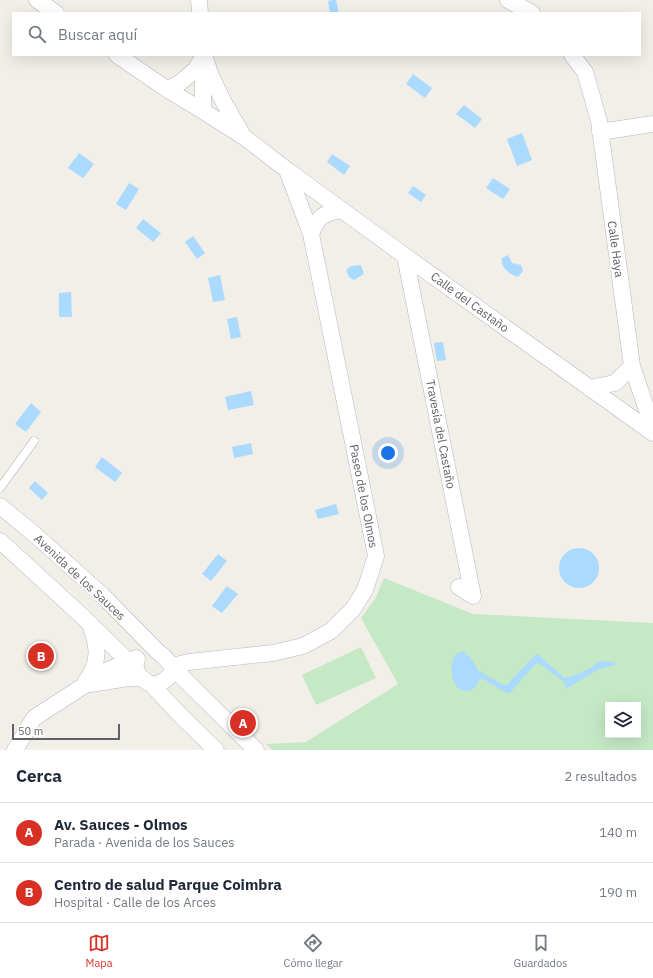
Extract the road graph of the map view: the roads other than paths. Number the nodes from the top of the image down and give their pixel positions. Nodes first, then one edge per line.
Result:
1 (37, 0) edge
2 (199, 0) edge
3 (508, 0) edge
4 (55, 12) edge
5 (200, 12) edge
6 (530, 12) edge
7 (118, 56) edge
8 (203, 56) edge
9 (204, 56) edge
10 (204, 56) edge
11 (573, 56) edge
12 (168, 90) junction
13 (203, 111) junction
14 (653, 124) edge
15 (600, 132) junction
16 (244, 137) junction
17 (287, 170) junction
18 (342, 210) junction
19 (311, 234) junction
20 (405, 256) junction
21 (632, 366) junction
22 (590, 388) junction
23 (653, 428) edge
24 (653, 433) edge
25 (34, 441) dead end
26 (0, 488) edge
27 (0, 506) edge
28 (0, 541) edge
29 (460, 587) dead end
30 (89, 622) junction
31 (157, 651) junction
32 (172, 668) junction
33 (139, 670) junction
34 (84, 685) junction
35 (15, 750) edge
36 (216, 750) edge
37 (256, 750) edge

1 - 4 street
2 - 5 street
3 - 6 street
7 - 12 street
8 - 12 street
9 - 13 street
10 - 16 street
11 - 15 street, Calle Haya
12 - 13 street
13 - 16 street
14 - 15 street
15 - 21 street, Calle Haya
16 - 17 street
17 - 18 street, Calle del Castaño
17 - 19 street, Paseo de los Olmos
18 - 19 street
18 - 20 street, Calle del Castaño
19 - 32 street, Paseo de los Olmos
20 - 22 street, Calle del Castaño
20 - 29 street, Travesía del Castaño
21 - 22 street
21 - 23 street, Calle Haya
22 - 24 street, Calle del Castaño
25 - 26 lane
27 - 31 street, Avenida de los Sauces
28 - 30 street
30 - 33 street
30 - 34 street
31 - 32 street
31 - 33 street
32 - 33 street
32 - 37 street
33 - 34 street
33 - 34 street
33 - 36 street
34 - 35 street

